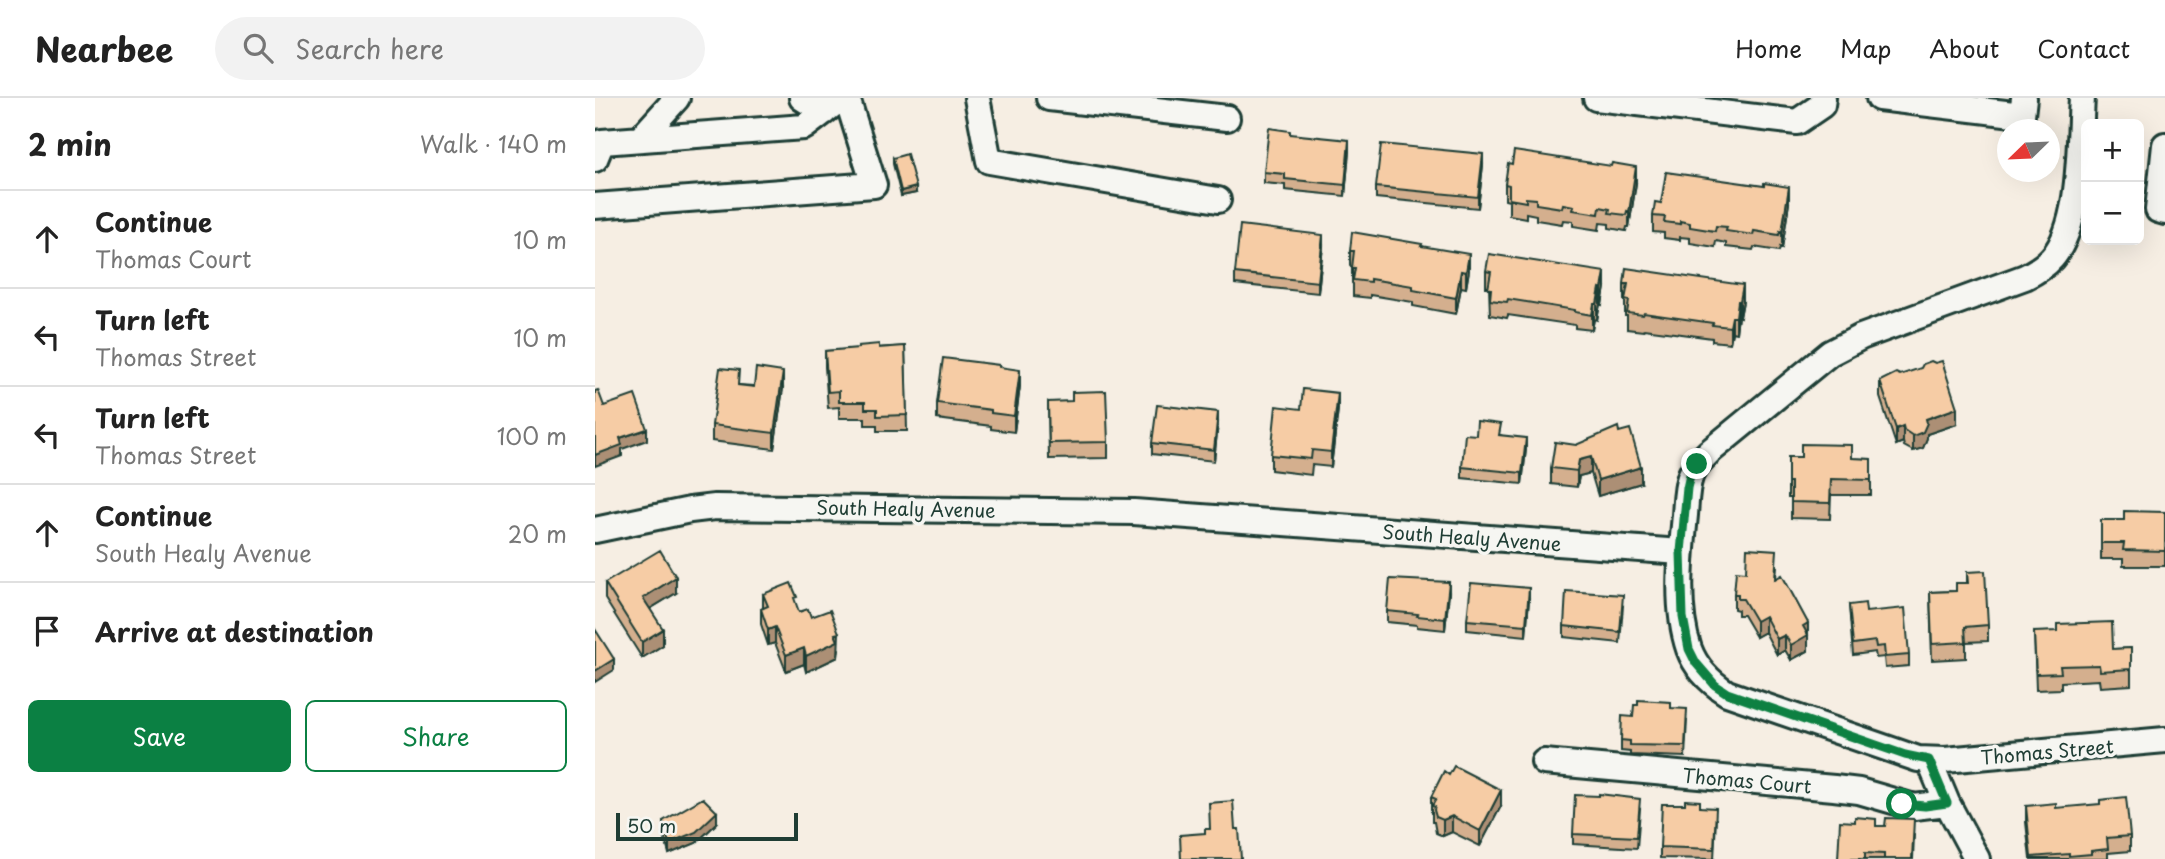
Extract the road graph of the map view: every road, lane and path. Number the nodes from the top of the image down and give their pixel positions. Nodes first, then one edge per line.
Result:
1 (677, 98) edge
2 (802, 98) edge
3 (977, 98) edge
4 (1049, 98) edge
5 (1596, 98) edge
6 (1823, 98) edge
7 (1879, 98) edge
8 (2024, 98) edge
9 (2082, 98) edge
10 (838, 103) edge
11 (1227, 118) dead end
12 (639, 139) junction
13 (2165, 145) edge
14 (595, 159) edge
15 (1218, 200) dead end
16 (595, 206) edge
17 (2165, 212) edge
18 (595, 530) edge
19 (1681, 552) junction
20 (2165, 740) edge
21 (1929, 760) junction
22 (1545, 762) dead end
23 (1947, 803) junction
24 (1977, 859) edge

1 - 12 street
2 - 10 street
3 - 15 street
4 - 11 street
5 - 6 street
7 - 8 street
9 - 19 street
10 - 12 street
10 - 16 street
12 - 14 street
13 - 17 street
18 - 19 street, South Healy Avenue
19 - 21 street, Thomas Street
20 - 21 street, Thomas Street
21 - 23 street
22 - 23 street, Thomas Court
23 - 24 street

